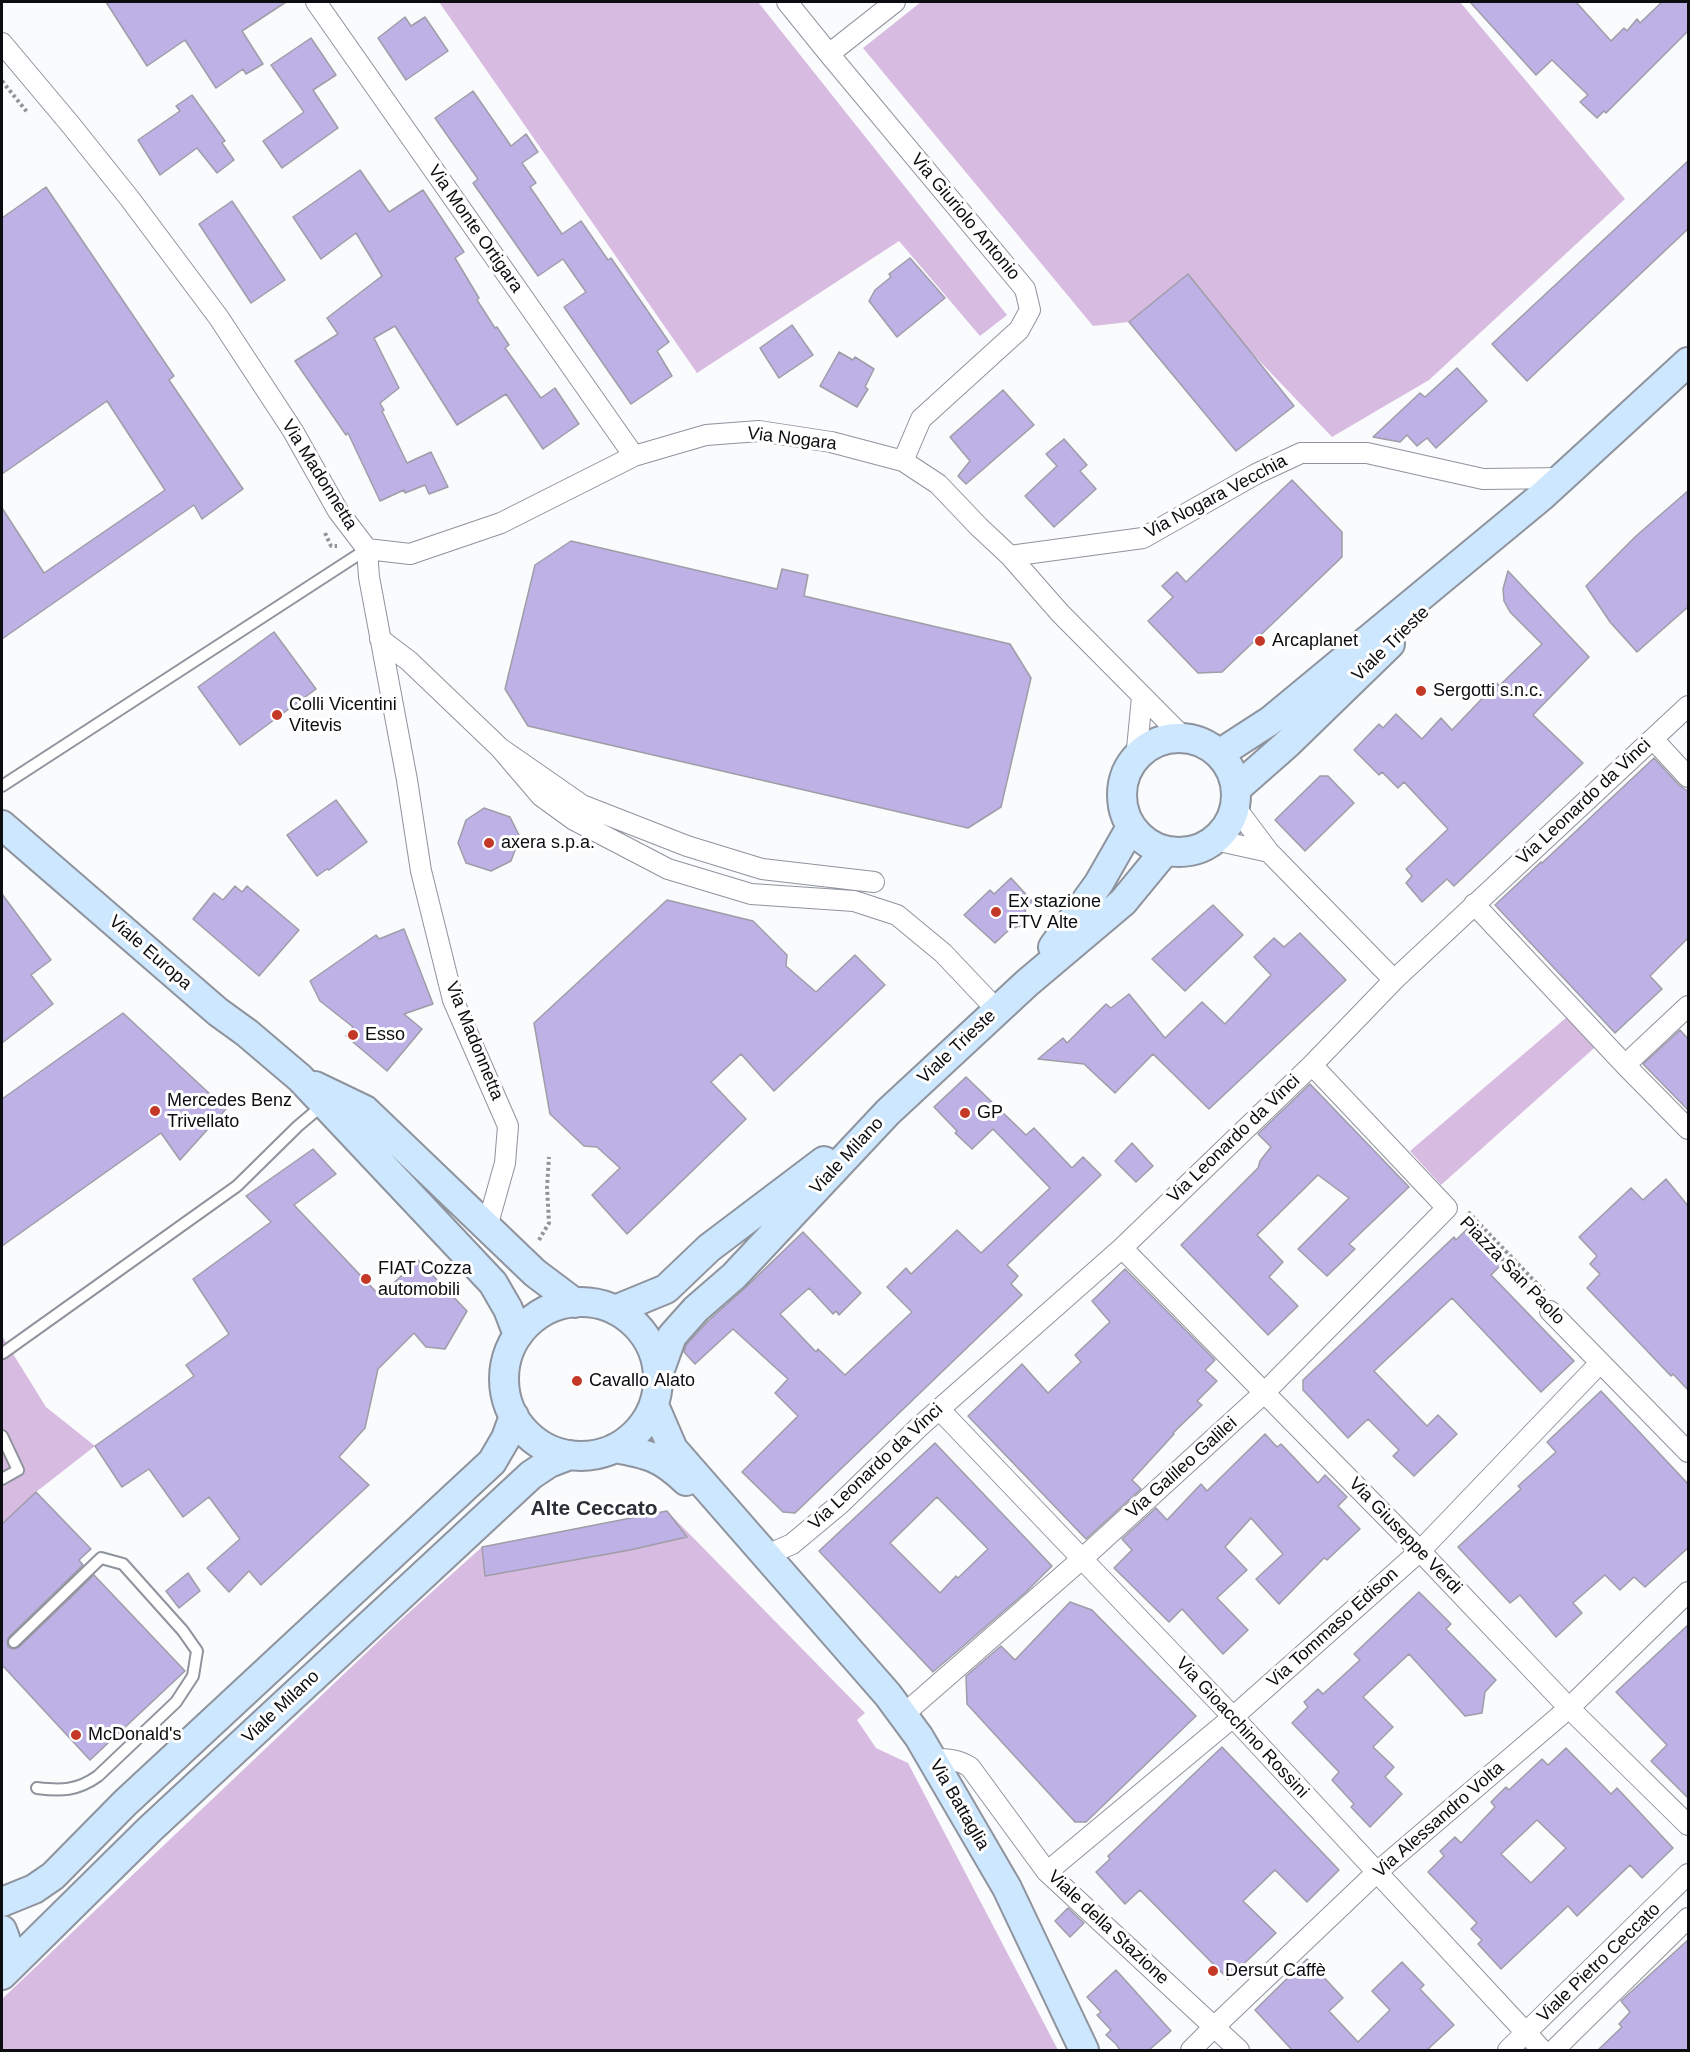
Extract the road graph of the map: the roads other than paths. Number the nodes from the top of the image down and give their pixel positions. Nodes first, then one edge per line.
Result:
1 (316, 2) edge
2 (787, 2) edge
3 (894, 2) edge
4 (2, 43) edge
5 (829, 54) junction
6 (1689, 362) edge
7 (634, 456) junction
8 (903, 461) junction
9 (1552, 487) junction
10 (367, 549) junction
11 (1010, 556) junction
12 (380, 639) junction
13 (1142, 697) junction
14 (1689, 706) edge
15 (1184, 738) junction
16 (1653, 739) junction
17 (500, 748) junction
18 (1220, 754) junction
19 (1136, 759) junction
20 (1689, 777) edge
21 (2, 786) edge
22 (1236, 798) junction
23 (2, 825) edge
24 (1131, 827) junction
25 (1215, 840) junction
26 (1165, 851) junction
27 (1269, 852) junction
28 (874, 882) dead end
29 (1474, 904) junction
30 (1394, 980) junction
31 (1027, 983) junction
32 (1689, 1005) edge
33 (997, 1010) junction
34 (1312, 1065) junction
35 (1625, 1065) junction
36 (300, 1078) junction
37 (324, 1104) junction
38 (888, 1112) junction
39 (1689, 1129) edge
40 (1456, 1209) joint
41 (487, 1227) junction
42 (1122, 1248) junction
43 (575, 1303) junction
44 (1548, 1303) road end
45 (615, 1310) junction
46 (518, 1335) junction
47 (3, 1353) edge
48 (1600, 1363) junction
49 (658, 1375) junction
50 (1265, 1392) junction
51 (654, 1405) junction
52 (939, 1409) junction
53 (514, 1416) junction
54 (2, 1436) edge
55 (615, 1448) junction
56 (1689, 1452) edge
57 (570, 1455) junction
58 (2, 1479) edge
59 (1420, 1551) junction
60 (766, 1556) junction
61 (1083, 1558) junction
62 (793, 1586) junction
63 (1689, 1592) edge
64 (14, 1642) dead end
65 (1569, 1708) junction
66 (904, 1714) junction
67 (1233, 1717) junction
68 (933, 1760) junction
69 (37, 1788) dead end
70 (1689, 1825) edge
71 (1047, 1872) junction
72 (1376, 1873) junction
73 (1689, 1874) edge
74 (2, 1902) edge
75 (1689, 1918) edge
76 (2, 1930) edge
77 (3, 1974) edge
78 (1214, 2026) junction
79 (1526, 2034) junction
80 (1084, 2050) edge
81 (1191, 2050) edge
82 (1239, 2050) edge
83 (1508, 2050) edge
84 (1542, 2050) edge
85 (1554, 2050) edge

1 - 7 street, Via Monte Ortigara
2 - 5 street, Via Giuriolo Antonio
3 - 5 street
4 - 10 street, Via Madonnetta
5 - 8 street, Via Giuriolo Antonio
6 - 9 main road, Viale Trieste
7 - 8 street, Via Nogara
7 - 10 street, Via Nogara
8 - 11 street, Via Nogara
9 - 11 street, Via Nogara Vecchia
9 - 18 main road, Viale Trieste
9 - 22 main road, Viale Trieste
10 - 12 street, Via Madonnetta
10 - 21 lane
11 - 13 street, Via Nogara
12 - 17 street
12 - 41 street, Via Madonnetta
13 - 15 street, Via Nogara
13 - 19 street
14 - 16 street, Via Leonardo da Vinci
15 - 18 main road
15 - 19 main road
16 - 20 street
16 - 29 street, Via Leonardo da Vinci
17 - 28 street
17 - 33 street
18 - 22 main road
19 - 24 main road
22 - 25 main road, Viale Trieste
22 - 27 street
23 - 36 main road, Viale Europa
24 - 26 main road
24 - 31 main road, Viale Trieste
25 - 26 main road
25 - 27 street
26 - 31 main road, Viale Trieste
27 - 30 street
29 - 30 street, Via Leonardo da Vinci
29 - 35 street
30 - 34 street, Via Leonardo da Vinci
31 - 33 main road, Viale Trieste
32 - 35 street
33 - 38 main road, Viale Trieste
34 - 40 street, Piazza San Paolo
34 - 42 street, Via Leonardo da Vinci
35 - 39 street
36 - 37 main road, Viale Europa
36 - 41 main road, Viale Europa
37 - 46 main road, Viale Europa
37 - 47 lane
38 - 45 main road, Viale Milano
38 - 49 main road, Viale Milano
40 - 50 street, Via Galileo Galilei
41 - 43 main road, Viale Europa
42 - 50 street, Via Giuseppe Verdi
42 - 52 street, Via Leonardo da Vinci
43 - 45 main road, Viale Milano
43 - 46 main road, Viale Milano
44 - 48 street, Piazza San Paolo
45 - 49 main road, Viale Milano
46 - 53 main road, Viale Milano
48 - 56 street, Piazza San Paolo
48 - 59 street, Via Tommaso Edison
49 - 51 main road, Viale Milano
50 - 59 street, Via Giuseppe Verdi
50 - 61 street, Via Galileo Galilei
51 - 55 main road, Viale Milano
51 - 60 main road, Via Battaglia
52 - 60 street, Via Leonardo da Vinci
52 - 61 street, Via Gioacchino Rossini
53 - 57 main road, Viale Milano
53 - 74 main road, Viale Milano
54 - 58 lane
55 - 57 main road, Viale Milano
55 - 62 main road, Via Battaglia
57 - 77 main road, Viale Milano
59 - 65 street, Via Giuseppe Verdi
59 - 67 street, Via Tommaso Edison
60 - 62 main road, Via Battaglia
61 - 66 street, Via Galileo Galilei
61 - 67 street, Via Gioacchino Rossini
62 - 66 main road, Via Battaglia
63 - 65 street, Via Alessandro Volta
64 - 69 lane
65 - 70 street, Via Giuseppe Verdi
65 - 72 street, Via Alessandro Volta
66 - 68 main road, Via Battaglia
67 - 71 street, Via Tommaso Edison
67 - 72 street, Via Gioacchino Rossini
68 - 71 street, Viale della Stazione
68 - 80 main road, Via Battaglia
71 - 78 street, Viale della Stazione
72 - 78 street, Via Alessandro Volta
72 - 79 street, Via Gioacchino Rossini
73 - 79 street, Viale Pietro Ceccato
75 - 85 street, Viale Pietro Ceccato
76 - 77 main road, Viale Milano
78 - 81 street, Via Alessandro Volta
78 - 82 street, Viale della Stazione
79 - 83 street, Viale Pietro Ceccato
79 - 84 street, Via Gioacchino Rossini

